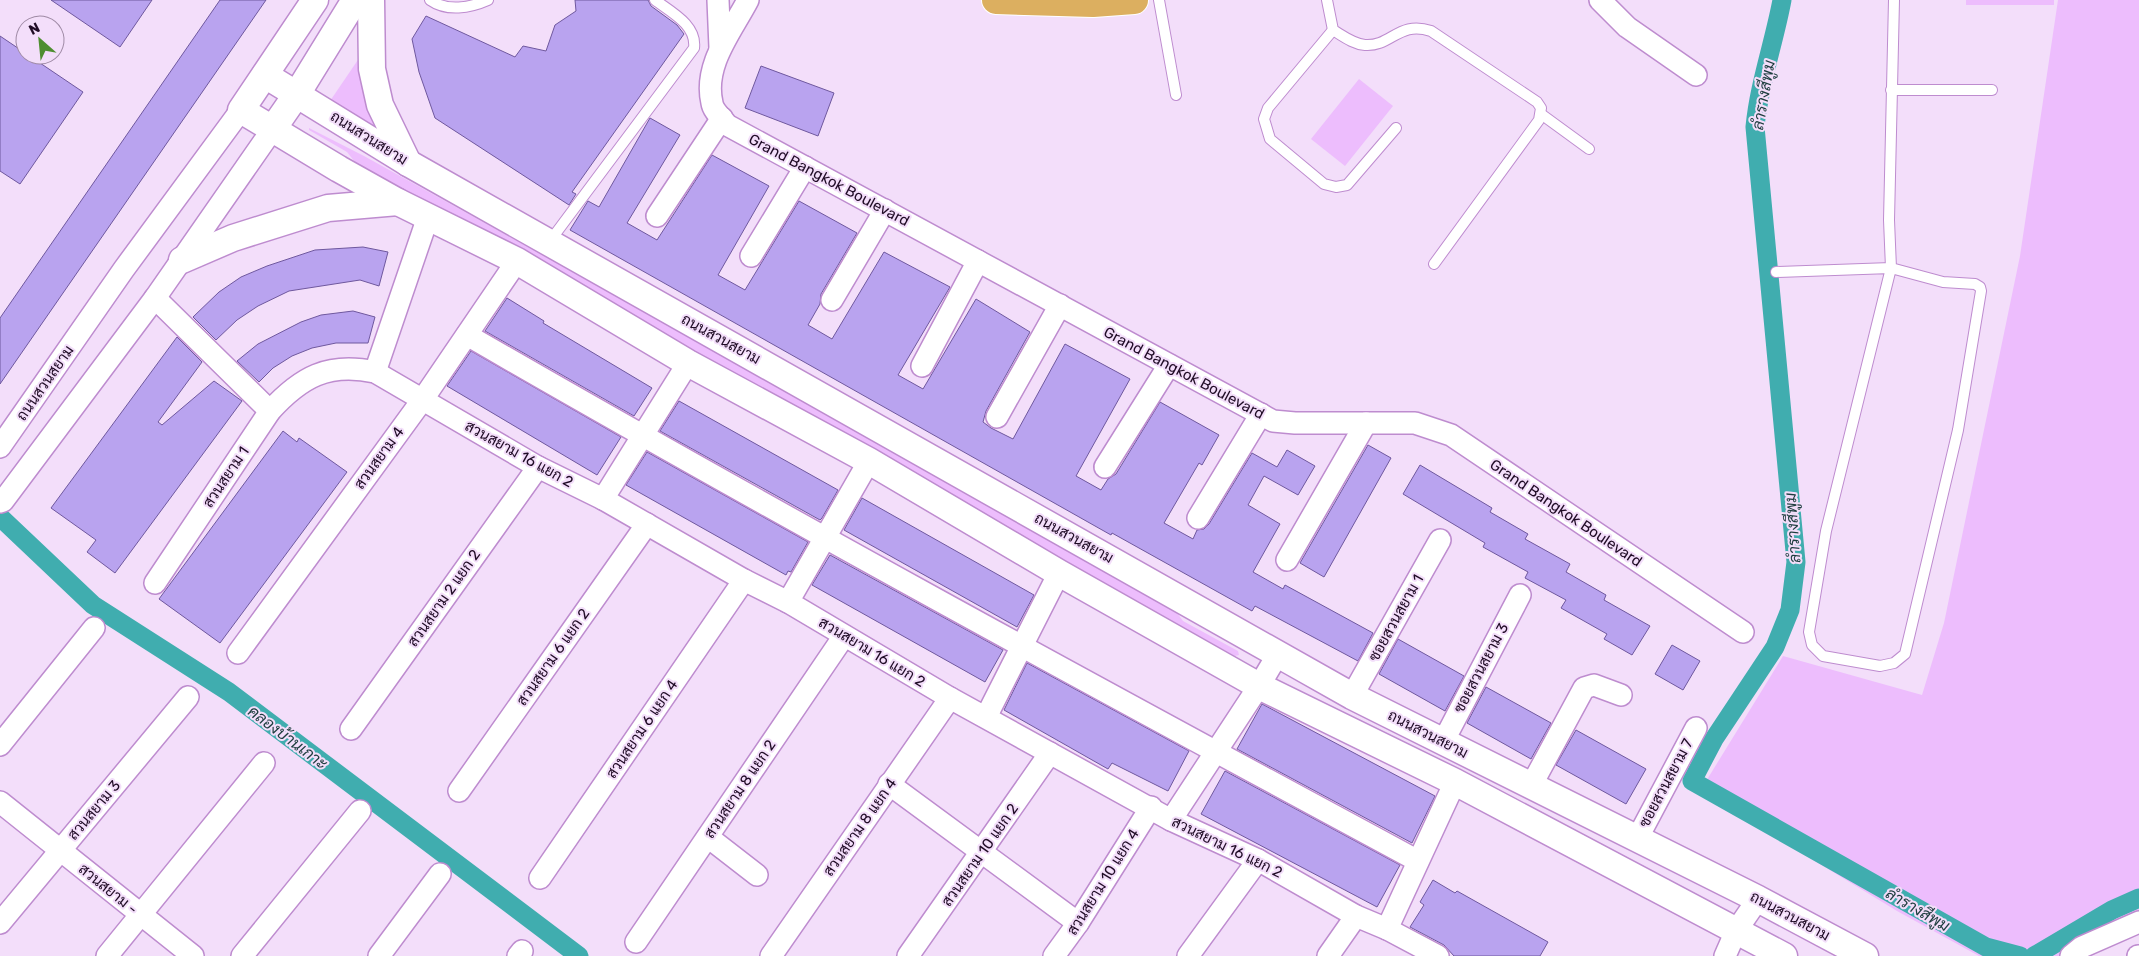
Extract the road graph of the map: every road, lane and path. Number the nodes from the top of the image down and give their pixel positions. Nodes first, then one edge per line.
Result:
1 (315, 0) edge
2 (355, 0) edge
3 (370, 0) edge
4 (430, 0) edge
5 (488, 0) edge
6 (655, 0) edge
7 (718, 0) edge
8 (748, 0) edge
9 (996, 0) edge
10 (1134, 0) edge
11 (1159, 0) edge
12 (1327, 0) edge
13 (1600, 0) edge
14 (1894, 0) edge
15 (1333, 30) junction
16 (720, 48) junction
17 (265, 75) junction
18 (1696, 75) dead end
19 (1891, 90) junction
20 (1992, 90) dead end
21 (297, 94) junction
22 (1176, 94) dead end
23 (241, 110) junction
24 (1542, 114) junction
25 (722, 118) junction
26 (1396, 128) dead end
27 (272, 130) junction
28 (1588, 148) dead end
29 (408, 163) junction
30 (805, 167) junction
31 (398, 202) junction
32 (885, 210) junction
33 (657, 216) dead end
34 (428, 217) junction
35 (549, 242) junction
36 (751, 256) dead end
37 (182, 260) junction
38 (517, 261) junction
39 (978, 261) junction
40 (1434, 264) dead end
41 (1891, 268) junction
42 (1776, 272) dead end
43 (155, 298) junction
44 (832, 300) dead end
45 (1060, 305) junction
46 (467, 334) junction
47 (688, 363) junction
48 (1169, 365) junction
49 (922, 366) dead end
50 (375, 372) junction
51 (305, 379) joint
52 (422, 399) junction
53 (270, 411) junction
54 (1260, 414) junction
55 (997, 417) dead end
56 (1366, 423) junction
57 (643, 437) junction
58 (0, 447) edge
59 (869, 461) junction
60 (538, 466) junction
61 (1105, 468) dead end
62 (603, 500) junction
63 (2, 502) edge
64 (1198, 518) dead end
65 (647, 524) junction
66 (826, 536) junction
67 (1440, 540) dead end
68 (1287, 560) dead end
69 (1059, 573) junction
70 (744, 580) junction
71 (155, 584) dead end
72 (1520, 595) dead end
73 (788, 602) junction
74 (94, 628) dead end
75 (1744, 632) dead end
76 (844, 636) junction
77 (1022, 646) junction
78 (238, 653) dead end
79 (1278, 654) junction
80 (1259, 686) junction
81 (1620, 695) dead end
82 (1352, 696) junction
83 (188, 697) dead end
84 (950, 698) junction
85 (986, 717) junction
86 (1696, 728) dead end
87 (351, 729) dead end
88 (1443, 742) junction
89 (0, 745) edge
90 (1215, 751) junction
91 (1050, 753) junction
92 (264, 763) dead end
93 (1455, 782) junction
94 (889, 784) junction
95 (1531, 786) junction
96 (459, 791) dead end
97 (0, 802) edge
98 (1151, 806) junction
99 (360, 811) dead end
100 (1171, 820) junction
101 (708, 837) junction
102 (1636, 839) junction
103 (60, 851) junction
104 (981, 853) junction
105 (1258, 860) junction
106 (1418, 861) junction
107 (440, 874) dead end
108 (757, 875) dead end
109 (540, 878) dead end
110 (1758, 899) junction
111 (141, 915) junction
112 (1356, 916) junction
113 (2139, 922) edge
114 (0, 923) edge
115 (1078, 923) junction
116 (1386, 929) junction
117 (1736, 931) junction
118 (636, 942) dead end
119 (911, 955) edge
120 (108, 956) edge
121 (193, 956) edge
122 (242, 956) edge
123 (379, 956) edge
124 (771, 956) edge
125 (1054, 956) edge
126 (1188, 956) edge
127 (1328, 956) edge
128 (1438, 956) edge
129 (1725, 956) edge
130 (1784, 956) edge
131 (1865, 956) edge
132 (2071, 956) edge

1 - 17 street, ถนนสวนสยาม
2 - 21 street
3 - 29 street
4 - 5 lane
6 - 35 lane
7 - 16 street, Grand Bangkok Boulevard
8 - 16 street, Grand Bangkok Boulevard
9 - 10 highway
11 - 22 lane
12 - 15 lane
13 - 18 street
14 - 19 lane
15 - 24 lane
15 - 26 lane
16 - 25 street, Grand Bangkok Boulevard
17 - 21 street, ถนนสวนสยาม
17 - 23 street, ถนนสวนสยาม
19 - 20 lane
19 - 41 lane
21 - 27 street
21 - 29 street, ถนนสวนสยาม
23 - 27 street, ถนนสวนสยาม
23 - 58 street, ถนนสวนสยาม
24 - 28 lane
24 - 40 lane
25 - 30 street, Grand Bangkok Boulevard
25 - 33 street
27 - 31 street, ถนนสวนสยาม
27 - 37 street
29 - 35 street, ถนนสวนสยาม
30 - 32 street, Grand Bangkok Boulevard
30 - 36 street
31 - 34 street, ถนนสวนสยาม
31 - 37 street
32 - 39 street, Grand Bangkok Boulevard
32 - 44 street
34 - 38 street, ถนนสวนสยาม
34 - 50 street
35 - 79 street, ถนนสวนสยาม
37 - 43 street
38 - 46 street, สวนสยาม 4
38 - 47 street, ถนนสวนสยาม
39 - 45 street, Grand Bangkok Boulevard
39 - 49 street
41 - 41 lane
41 - 42 lane
43 - 53 street
43 - 63 street
45 - 48 street, Grand Bangkok Boulevard
45 - 55 street
46 - 52 street, สวนสยาม 4
46 - 57 street
47 - 57 street
47 - 59 street, ถนนสวนสยาม
48 - 54 street, Grand Bangkok Boulevard
48 - 61 street
50 - 51 street, สวนสยาม 16 แยก 2
50 - 52 street, สวนสยาม 16 แยก 2
51 - 53 street, สวนสยาม 1
52 - 60 street, สวนสยาม 16 แยก 2
52 - 78 street, สวนสยาม 4
53 - 71 street, สวนสยาม 1
54 - 56 street, Grand Bangkok Boulevard
54 - 64 street
56 - 68 street
56 - 75 street, Grand Bangkok Boulevard
57 - 62 street
57 - 66 street
59 - 66 street
59 - 69 street, ถนนสวนสยาม
60 - 62 street, สวนสยาม 16 แยก 2
60 - 87 street, สวนสยาม 2 แยก 2
62 - 65 street, สวนสยาม 16 แยก 2
65 - 70 street, สวนสยาม 16 แยก 2
65 - 96 street, สวนสยาม 6 แยก 2
66 - 73 street
66 - 77 street
67 - 82 street, ซอยสวนสยาม 1
69 - 77 street
69 - 80 street, ถนนสวนสยาม
70 - 73 street, สวนสยาม 16 แยก 2
70 - 109 street, สวนสยาม 6 แยก 4
72 - 88 street, ซอยสวนสยาม 3
73 - 76 street, สวนสยาม 16 แยก 2
74 - 89 street
76 - 84 street, สวนสยาม 16 แยก 2
76 - 101 street, สวนสยาม 8 แยก 2
77 - 85 street
77 - 90 street
79 - 80 street
79 - 82 street, ถนนสวนสยาม
80 - 90 street
80 - 93 street, ถนนสวนสยาม
81 - 95 street
82 - 88 street, ถนนสวนสยาม
83 - 103 street, สวนสยาม 3
84 - 85 street, สวนสยาม 16 แยก 2
84 - 94 street, สวนสยาม 8 แยก 4
85 - 91 street, สวนสยาม 16 แยก 2
86 - 102 street, ซอยสวนสยาม 7
88 - 95 street, ถนนสวนสยาม
90 - 100 street
90 - 106 street
91 - 98 street, สวนสยาม 16 แยก 2
91 - 104 street, สวนสยาม 10 แยก 2
92 - 111 street
93 - 106 street
93 - 117 street, ถนนสวนสยาม
94 - 104 street
94 - 124 street, สวนสยาม 8 แยก 4
95 - 102 street, ถนนสวนสยาม
97 - 103 street, สวนสยาม -
98 - 100 street, สวนสยาม 16 แยก 2
98 - 115 street, สวนสยาม 10 แยก 4
99 - 122 street
100 - 105 street, สวนสยาม 16 แยก 2
101 - 108 street
101 - 118 street, สวนสยาม 8 แยก 2
102 - 110 street, ถนนสวนสยาม
103 - 111 street, สวนสยาม -
103 - 114 street, สวนสยาม 3
104 - 115 street
104 - 119 street, สวนสยาม 10 แยก 2
105 - 112 street, สวนสยาม 16 แยก 2
105 - 126 street
106 - 116 street
107 - 123 street
110 - 117 street
110 - 131 street, ถนนสวนสยาม
111 - 120 street
111 - 121 street, สวนสยาม -
112 - 116 street, สวนสยาม 16 แยก 2
112 - 127 street
113 - 132 street
115 - 125 street, สวนสยาม 10 แยก 4
116 - 128 street, สวนสยาม 16 แยก 2
117 - 129 street
117 - 130 street, ถนนสวนสยาม

